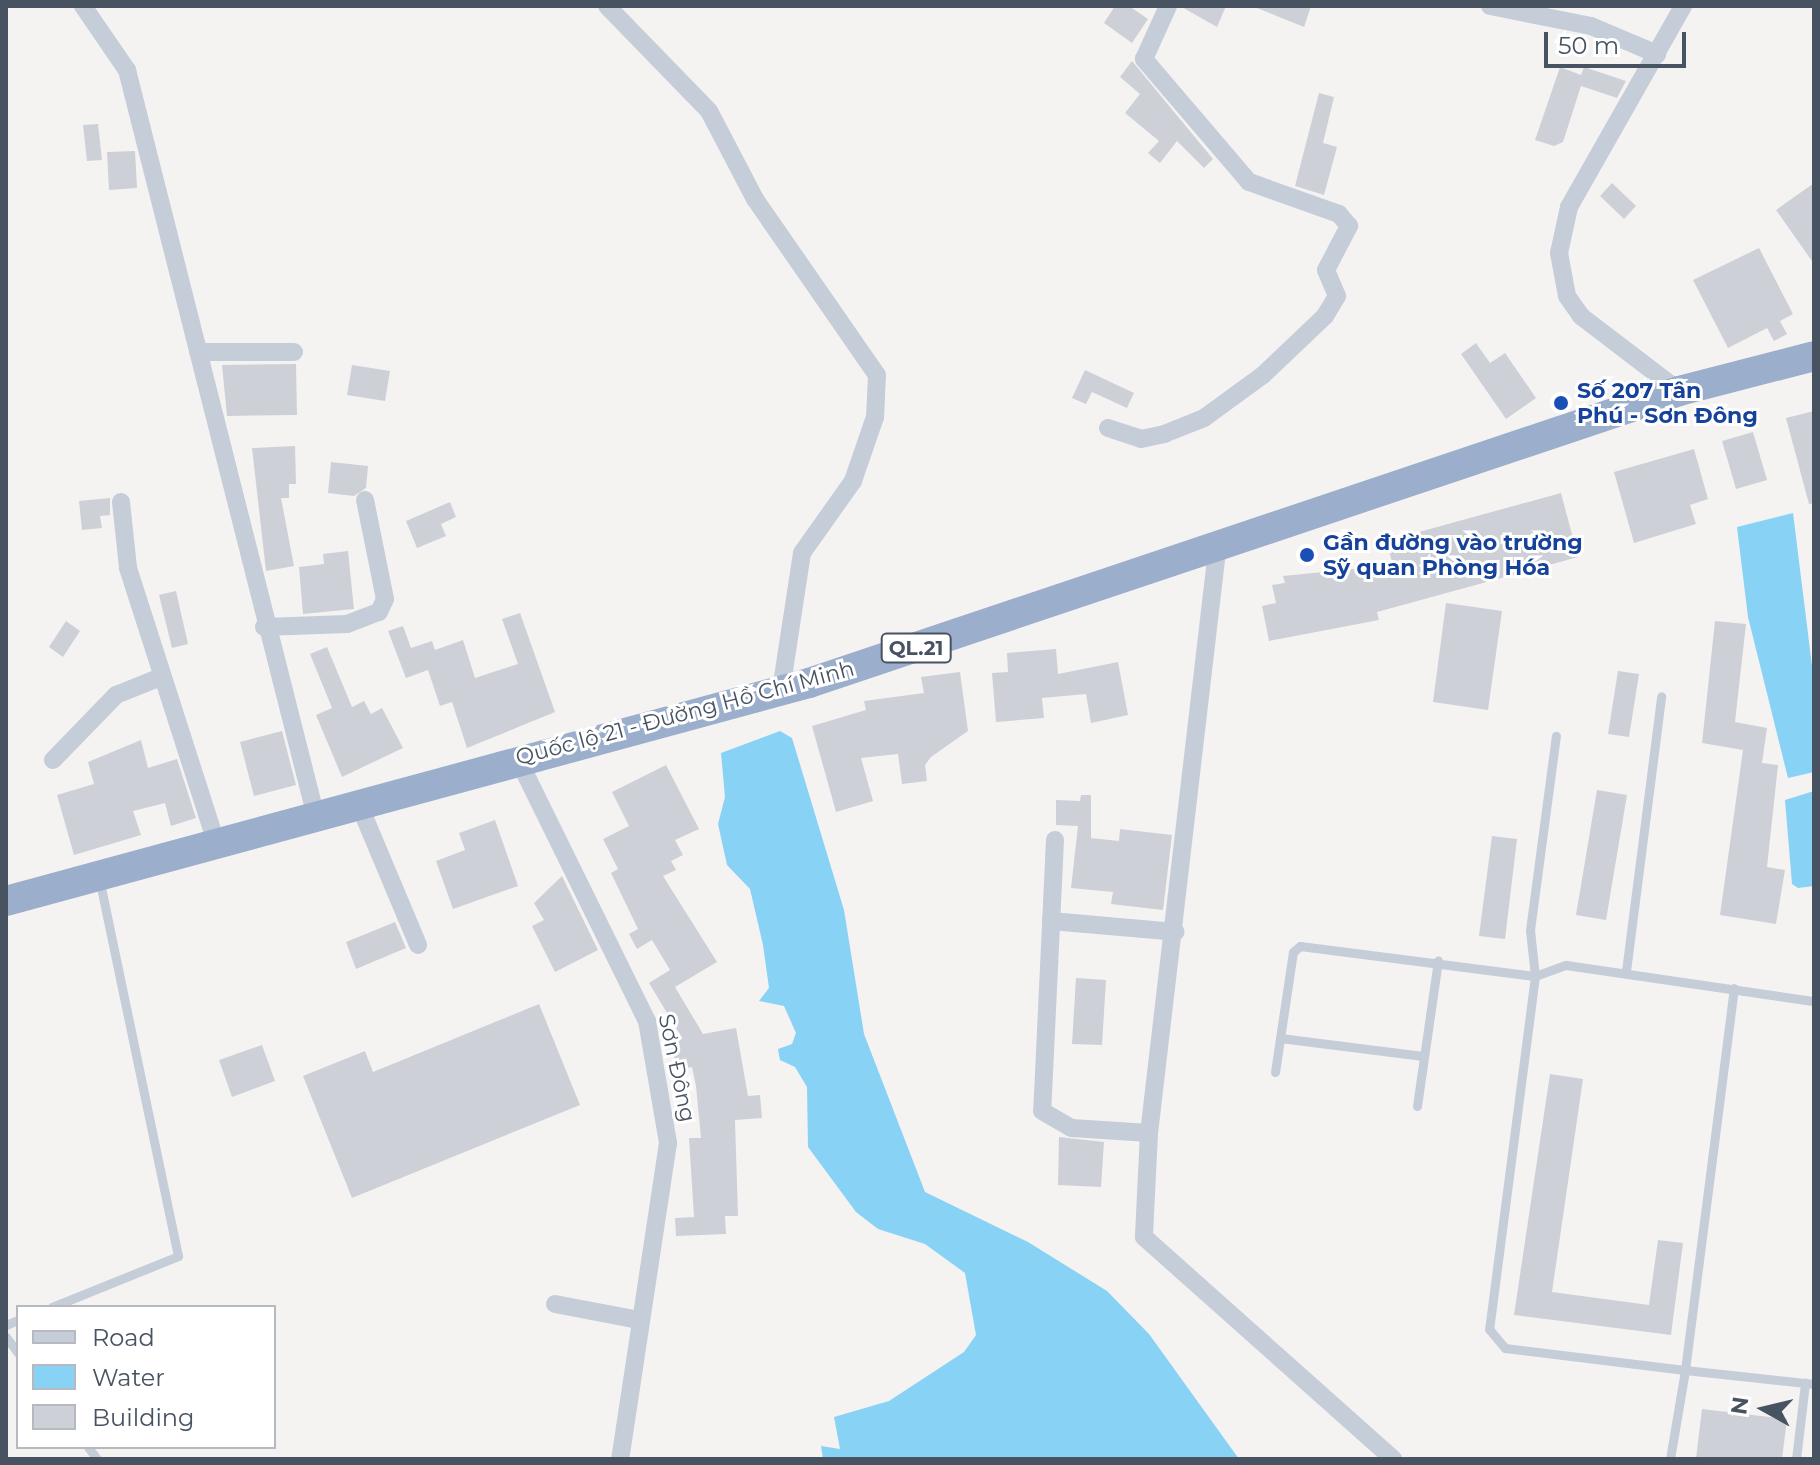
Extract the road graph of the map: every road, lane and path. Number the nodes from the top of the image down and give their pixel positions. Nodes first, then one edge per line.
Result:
1 (83, 6) edge
2 (607, 6) edge
3 (1168, 6) edge
4 (1490, 6) edge
5 (1683, 6) edge
6 (1657, 54) junction
7 (198, 352) junction
8 (294, 352) dead end
9 (1814, 356) edge
10 (1679, 391) junction
11 (1108, 428) dead end
12 (365, 500) dead end
13 (121, 502) dead end
14 (1217, 551) junction
15 (264, 627) junction
16 (161, 677) junction
17 (781, 690) junction
18 (1661, 696) dead end
19 (1556, 736) dead end
20 (518, 759) junction
21 (53, 760) dead end
22 (358, 802) junction
23 (315, 813) junction
24 (1055, 840) dead end
25 (216, 842) junction
26 (98, 875) junction
27 (6, 901) edge
28 (1051, 921) junction
29 (1176, 932) junction
30 (418, 945) dead end
31 (1438, 961) junction
32 (1626, 971) junction
33 (1535, 976) junction
34 (1734, 988) junction
35 (1814, 1001) edge
36 (1280, 1038) junction
37 (1423, 1056) junction
38 (1275, 1072) dead end
39 (1417, 1106) dead end
40 (1149, 1133) junction
41 (555, 1304) dead end
42 (57, 1305) edge
43 (639, 1320) junction
44 (1685, 1370) junction
45 (1809, 1383) edge
46 (620, 1459) edge
47 (1393, 1459) edge
48 (1670, 1459) edge
49 (1796, 1459) edge

1 - 7 street
2 - 17 street
3 - 11 street
4 - 6 street
5 - 6 street
6 - 10 street
7 - 8 street
7 - 15 street
9 - 10 highway, Quốc lộ 21 - Đường Hồ Chí Minh / QL.21
10 - 14 highway, Quốc lộ 21 - Đường Hồ Chí Minh / QL.21
12 - 15 street
13 - 16 street
14 - 17 highway, Quốc lộ 21 - Đường Hồ Chí Minh / QL.21
14 - 29 street
15 - 23 street
16 - 21 street
16 - 25 street
17 - 20 highway, Quốc lộ 21 - Đường Hồ Chí Minh / QL.21
18 - 32 lane
19 - 33 lane
20 - 22 highway, Quốc lộ 21 - Đường Hồ Chí Minh / QL.21
20 - 43 street, Sơn Đông
22 - 23 highway, Quốc lộ 21 - Đường Hồ Chí Minh / QL.21
22 - 30 street
23 - 25 highway, Quốc lộ 21 - Đường Hồ Chí Minh / QL.21
24 - 28 street
25 - 26 highway, Quốc lộ 21 - Đường Hồ Chí Minh / QL.21
26 - 27 highway, Quốc lộ 21 - Đường Hồ Chí Minh / QL.21
26 - 42 lane
28 - 29 street
28 - 40 street
29 - 40 street
31 - 33 lane
31 - 36 lane
31 - 37 lane
32 - 33 lane
32 - 34 lane
33 - 44 lane
34 - 35 lane
34 - 44 lane
36 - 37 lane
36 - 38 lane
37 - 39 lane
40 - 47 street
41 - 43 street
43 - 46 street, Sơn Đông
44 - 45 lane
44 - 48 lane
45 - 49 lane

